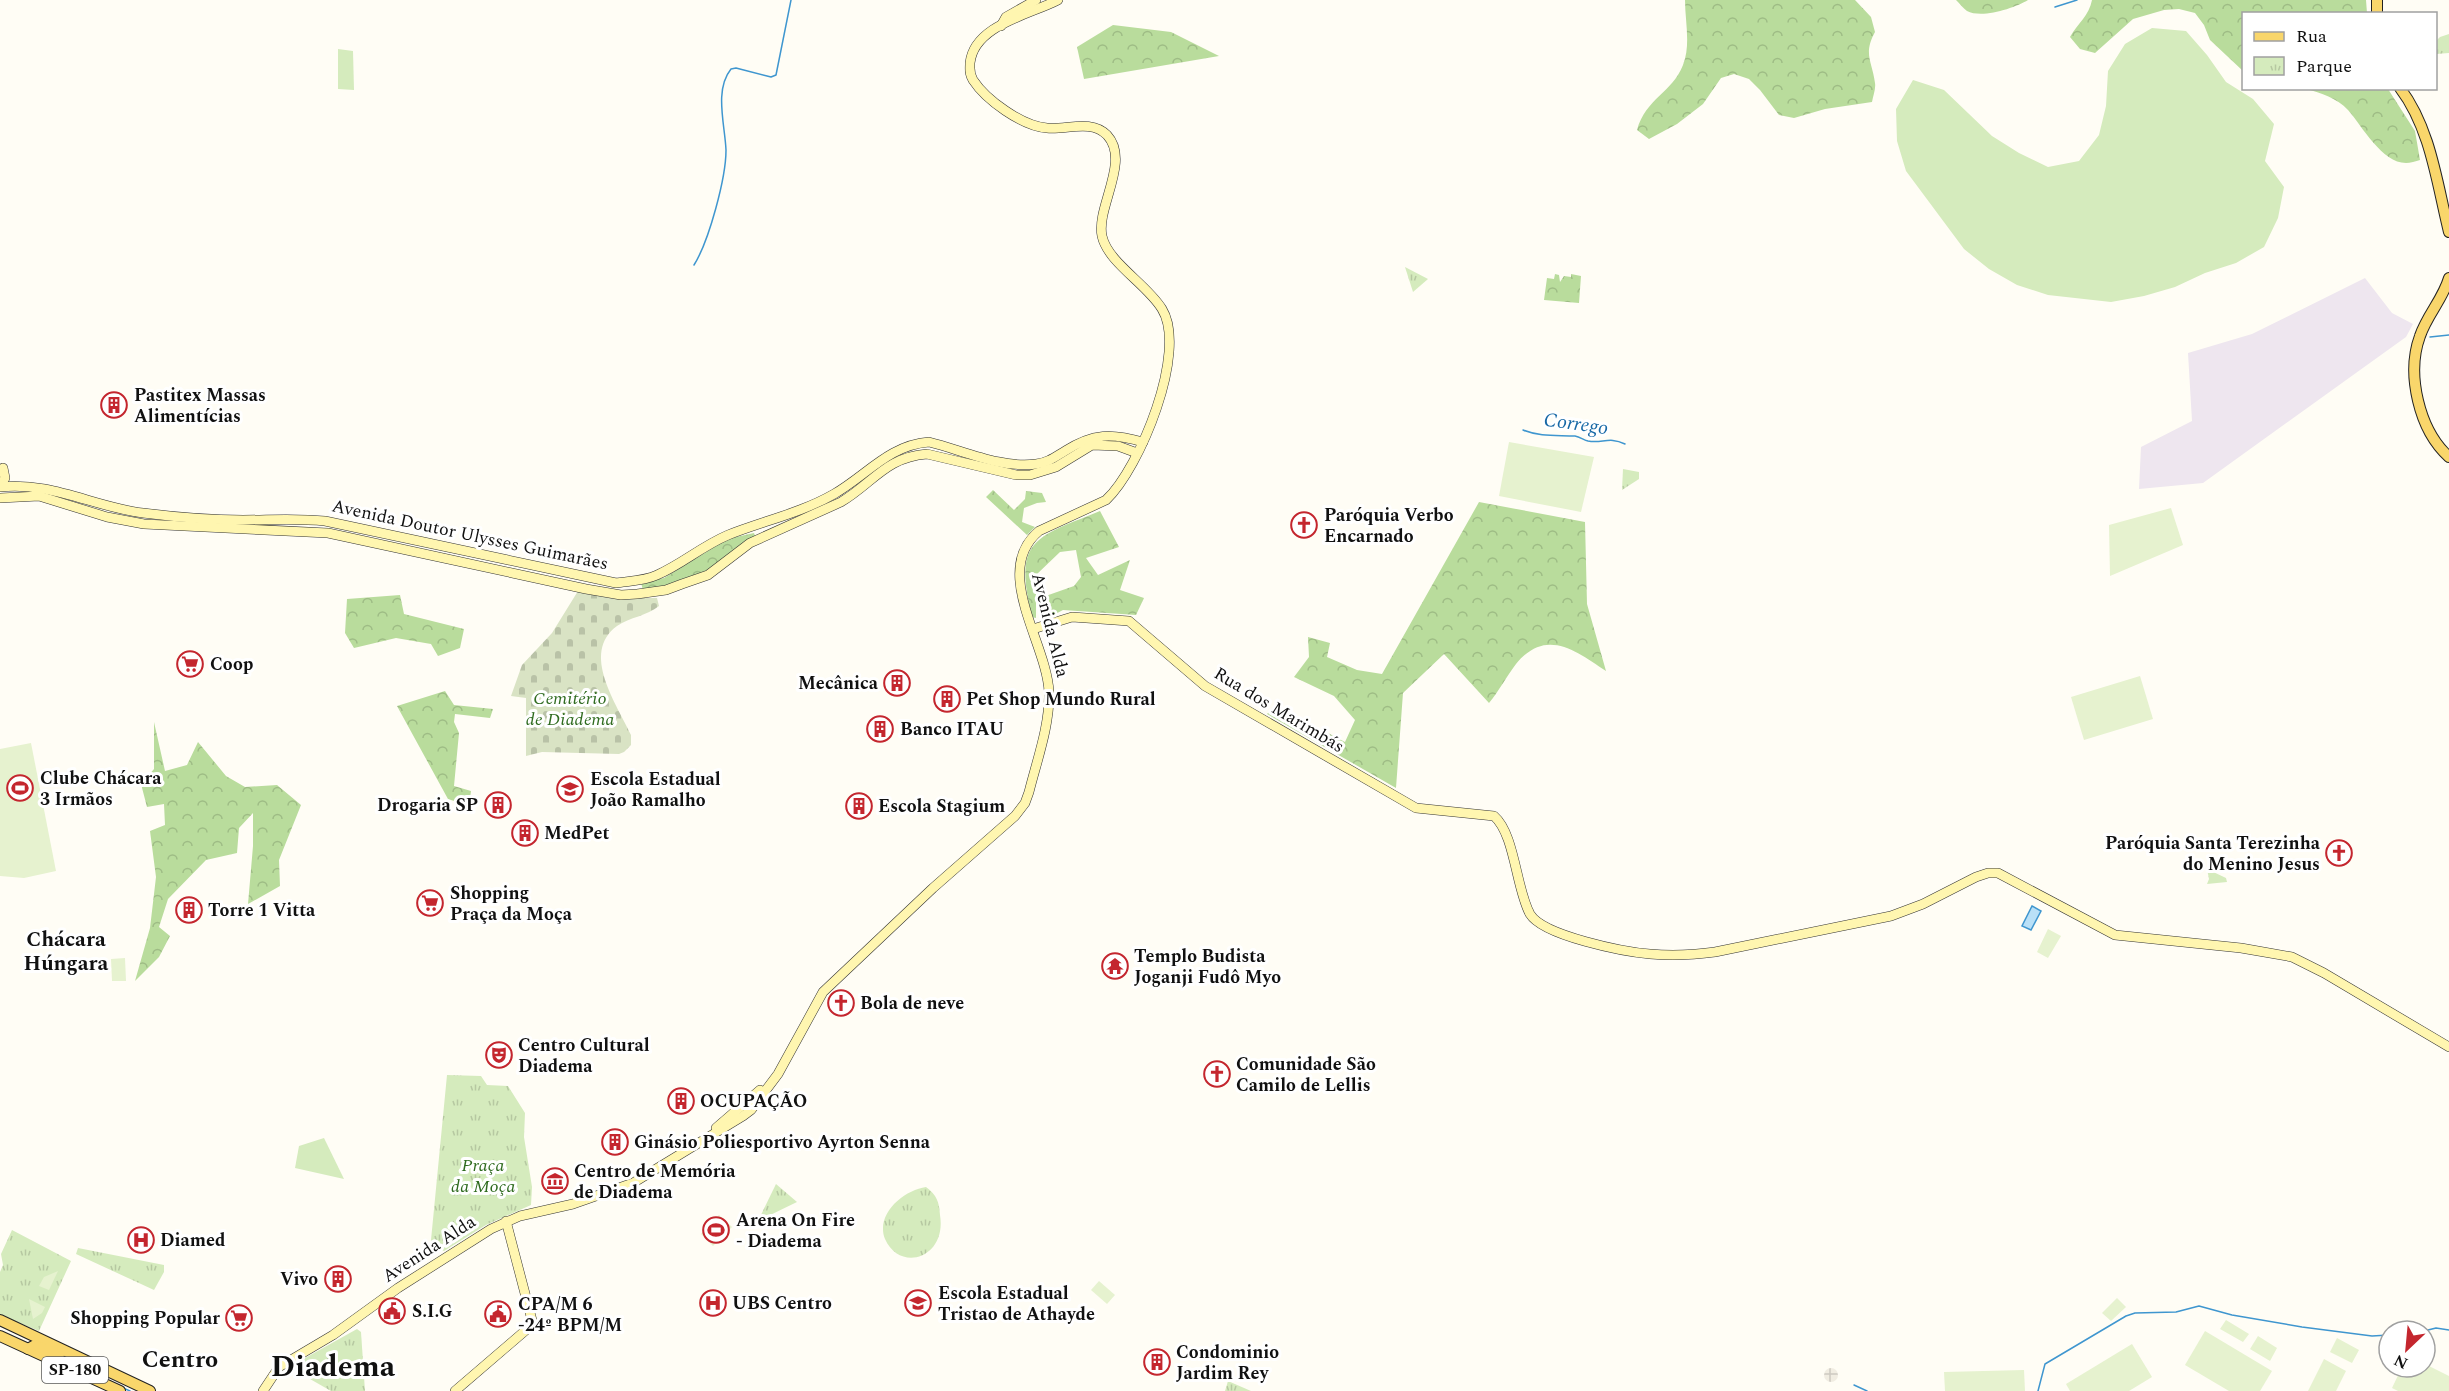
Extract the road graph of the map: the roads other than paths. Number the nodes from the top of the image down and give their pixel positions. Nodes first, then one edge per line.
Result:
1 (1036, 0) edge
2 (1058, 0) edge
3 (1001, 26) junction
4 (2401, 90) edge
5 (2449, 232) edge
6 (2449, 278) edge
7 (1143, 442) junction
8 (1137, 453) junction
9 (2449, 457) edge
10 (3, 468) dead end
11 (0, 487) edge
12 (0, 498) edge
13 (364, 529) junction
14 (328, 533) junction
15 (370, 543) junction
16 (428, 543) junction
17 (1033, 629) junction
18 (1152, 643) junction
19 (1144, 651) dead end
20 (2449, 1047) edge
21 (778, 1074) junction
22 (752, 1099) junction
23 (743, 1116) junction
24 (706, 1138) junction
25 (506, 1221) junction
26 (0, 1320) edge
27 (0, 1336) edge
28 (28, 1349) junction
29 (74, 1354) junction
30 (120, 1391) edge
31 (150, 1391) edge
32 (263, 1391) edge
33 (456, 1391) edge

1 - 3 main road
2 - 3 main road, Avenida Alda
3 - 7 main road, Avenida Alda
4 - 5 main road
6 - 9 main road
7 - 8 main road, Avenida Alda
7 - 16 main road, Avenida Doutor Ulysses Guimarães
8 - 15 main road, Avenida Doutor Ulysses Guimarães
8 - 17 main road, Avenida Alda
10 - 11 main road
11 - 13 main road, Avenida Doutor Ulysses Guimarães
12 - 14 main road, Avenida Doutor Ulysses Guimarães
13 - 14 main road
13 - 16 main road, Avenida Doutor Ulysses Guimarães
14 - 15 main road, Avenida Doutor Ulysses Guimarães
15 - 16 main road
17 - 18 main road, Rua dos Marimbás
17 - 21 main road, Avenida Alda
18 - 19 main road
18 - 20 main road, Rua dos Marimbás
21 - 22 main road, Avenida Alda
21 - 23 main road, Avenida Alda
22 - 23 main road
22 - 24 main road, Avenida Alda
23 - 24 main road, Avenida Alda
24 - 25 main road, Avenida Alda
25 - 32 main road, Avenida Alda
25 - 33 main road
26 - 29 main road, SP-180
27 - 28 main road, SP-180
28 - 29 main road
28 - 30 main road, SP-180
29 - 31 main road, SP-180

